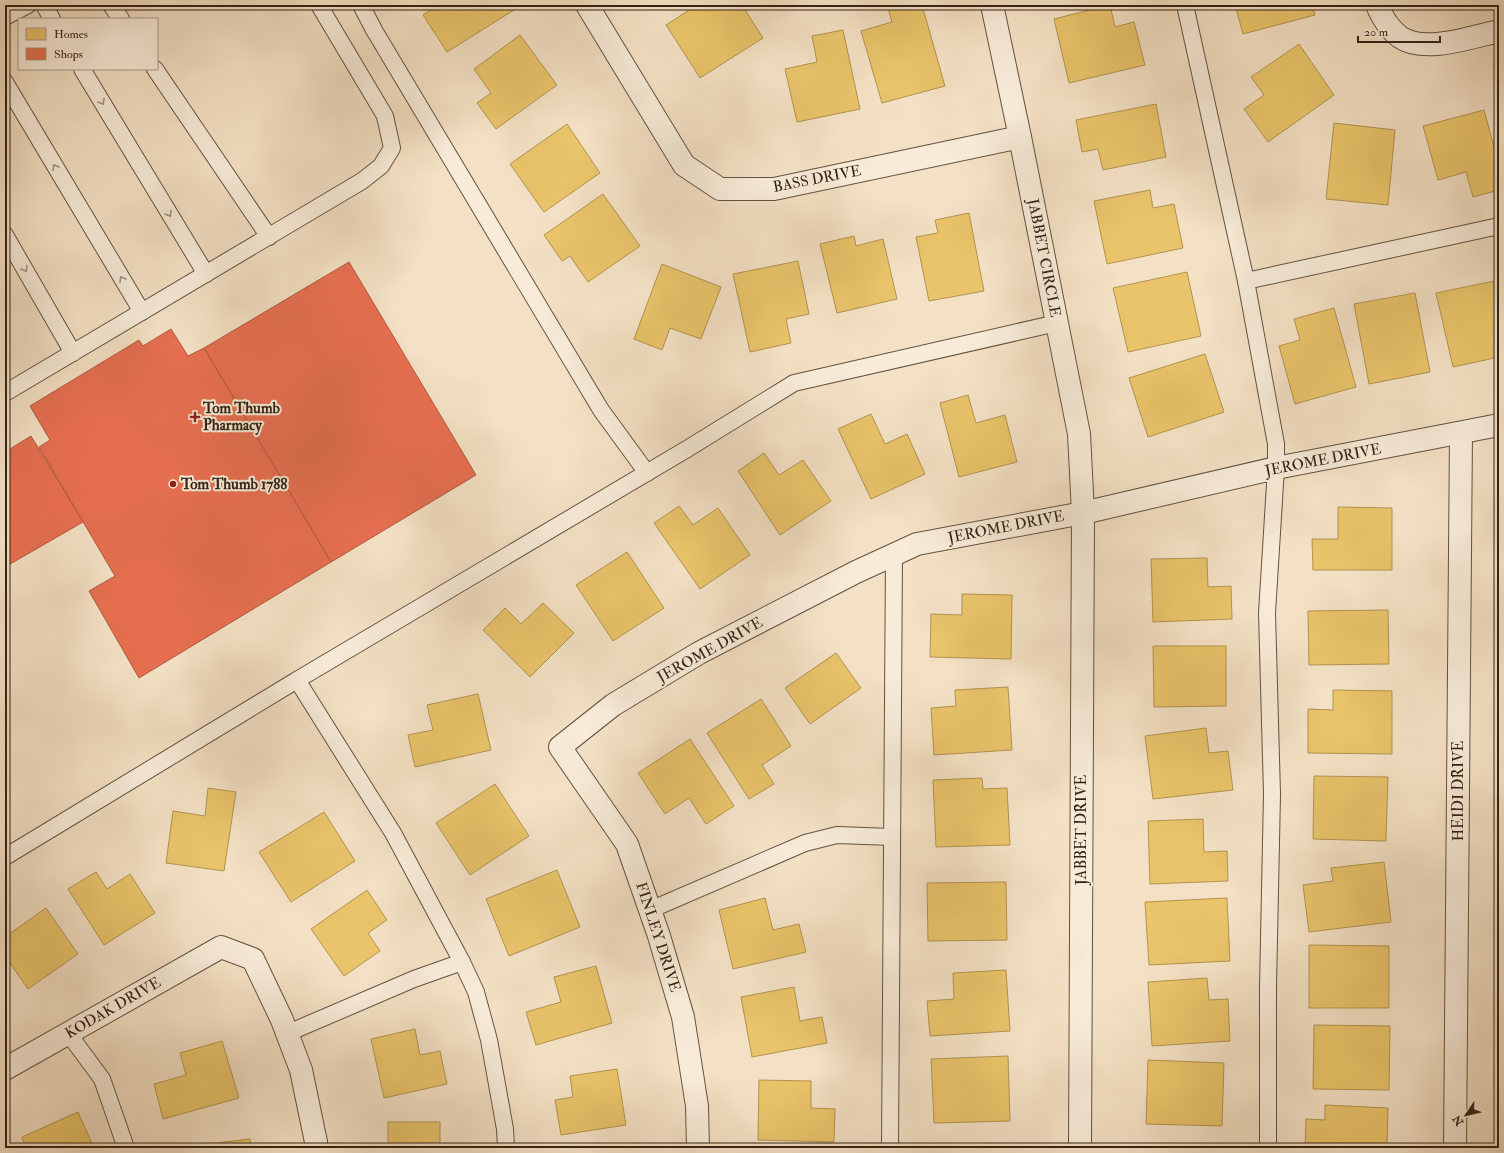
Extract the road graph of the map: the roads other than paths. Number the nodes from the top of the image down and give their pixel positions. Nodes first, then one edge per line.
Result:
1 (28, 5) edge
2 (44, 5) edge
3 (111, 5) edge
4 (319, 5) edge
5 (361, 5) edge
6 (588, 5) edge
7 (992, 5) edge
8 (1185, 5) edge
9 (1377, 5) edge
10 (5, 17) edge
11 (51, 18) edge
12 (119, 18) edge
13 (1499, 31) edge
14 (83, 70) edge
15 (156, 70) edge
16 (5, 82) edge
17 (1020, 137) junction
18 (1499, 226) edge
19 (5, 235) edge
20 (269, 237) junction
21 (206, 274) junction
22 (1246, 281) junction
23 (142, 312) junction
24 (1057, 322) junction
25 (73, 353) junction
26 (5, 392) edge
27 (1499, 425) edge
28 (1461, 433) junction
29 (1276, 468) junction
30 (647, 473) junction
31 (1083, 513) junction
32 (894, 555) junction
33 (297, 680) junction
34 (560, 747) joint
35 (892, 837) junction
36 (5, 857) edge
37 (650, 910) junction
38 (462, 962) junction
39 (68, 1033) junction
40 (288, 1033) junction
41 (5, 1069) edge
42 (126, 1148) edge
43 (316, 1148) edge
44 (506, 1148) edge
45 (698, 1148) edge
46 (890, 1148) edge
47 (1080, 1148) edge
48 (1268, 1148) edge
49 (1455, 1148) edge

1 - 10 lane
2 - 11 lane
3 - 12 lane
4 - 20 lane
5 - 30 lane
6 - 17 street, BASS DRIVE
7 - 17 street, JABBET CIRCLE
8 - 22 lane
9 - 13 street
14 -> 21 lane
15 - 20 lane
23 -> 16 lane
17 - 24 street, JABBET CIRCLE
18 - 22 lane
19 -> 25 lane
20 - 21 lane
21 - 23 lane
22 - 29 lane
23 - 25 lane
24 - 30 lane
24 - 31 street, JABBET CIRCLE
25 - 26 lane
27 - 28 street, JEROME DRIVE
28 - 29 street, JEROME DRIVE
28 - 49 street, HEIDI DRIVE
29 - 31 street, JEROME DRIVE
29 - 48 lane
30 - 33 lane
31 - 32 street, JEROME DRIVE
31 - 47 street, JABBET DRIVE
32 - 34 street, JEROME DRIVE
32 - 35 lane
33 - 36 lane
33 - 38 lane
34 - 37 street, FINLEY DRIVE
35 - 37 lane
35 - 46 lane
37 - 45 street, FINLEY DRIVE
38 - 40 lane
38 - 44 lane
39 - 40 street, KODAK DRIVE
39 - 41 street, KODAK DRIVE
39 - 42 lane
40 - 43 street

